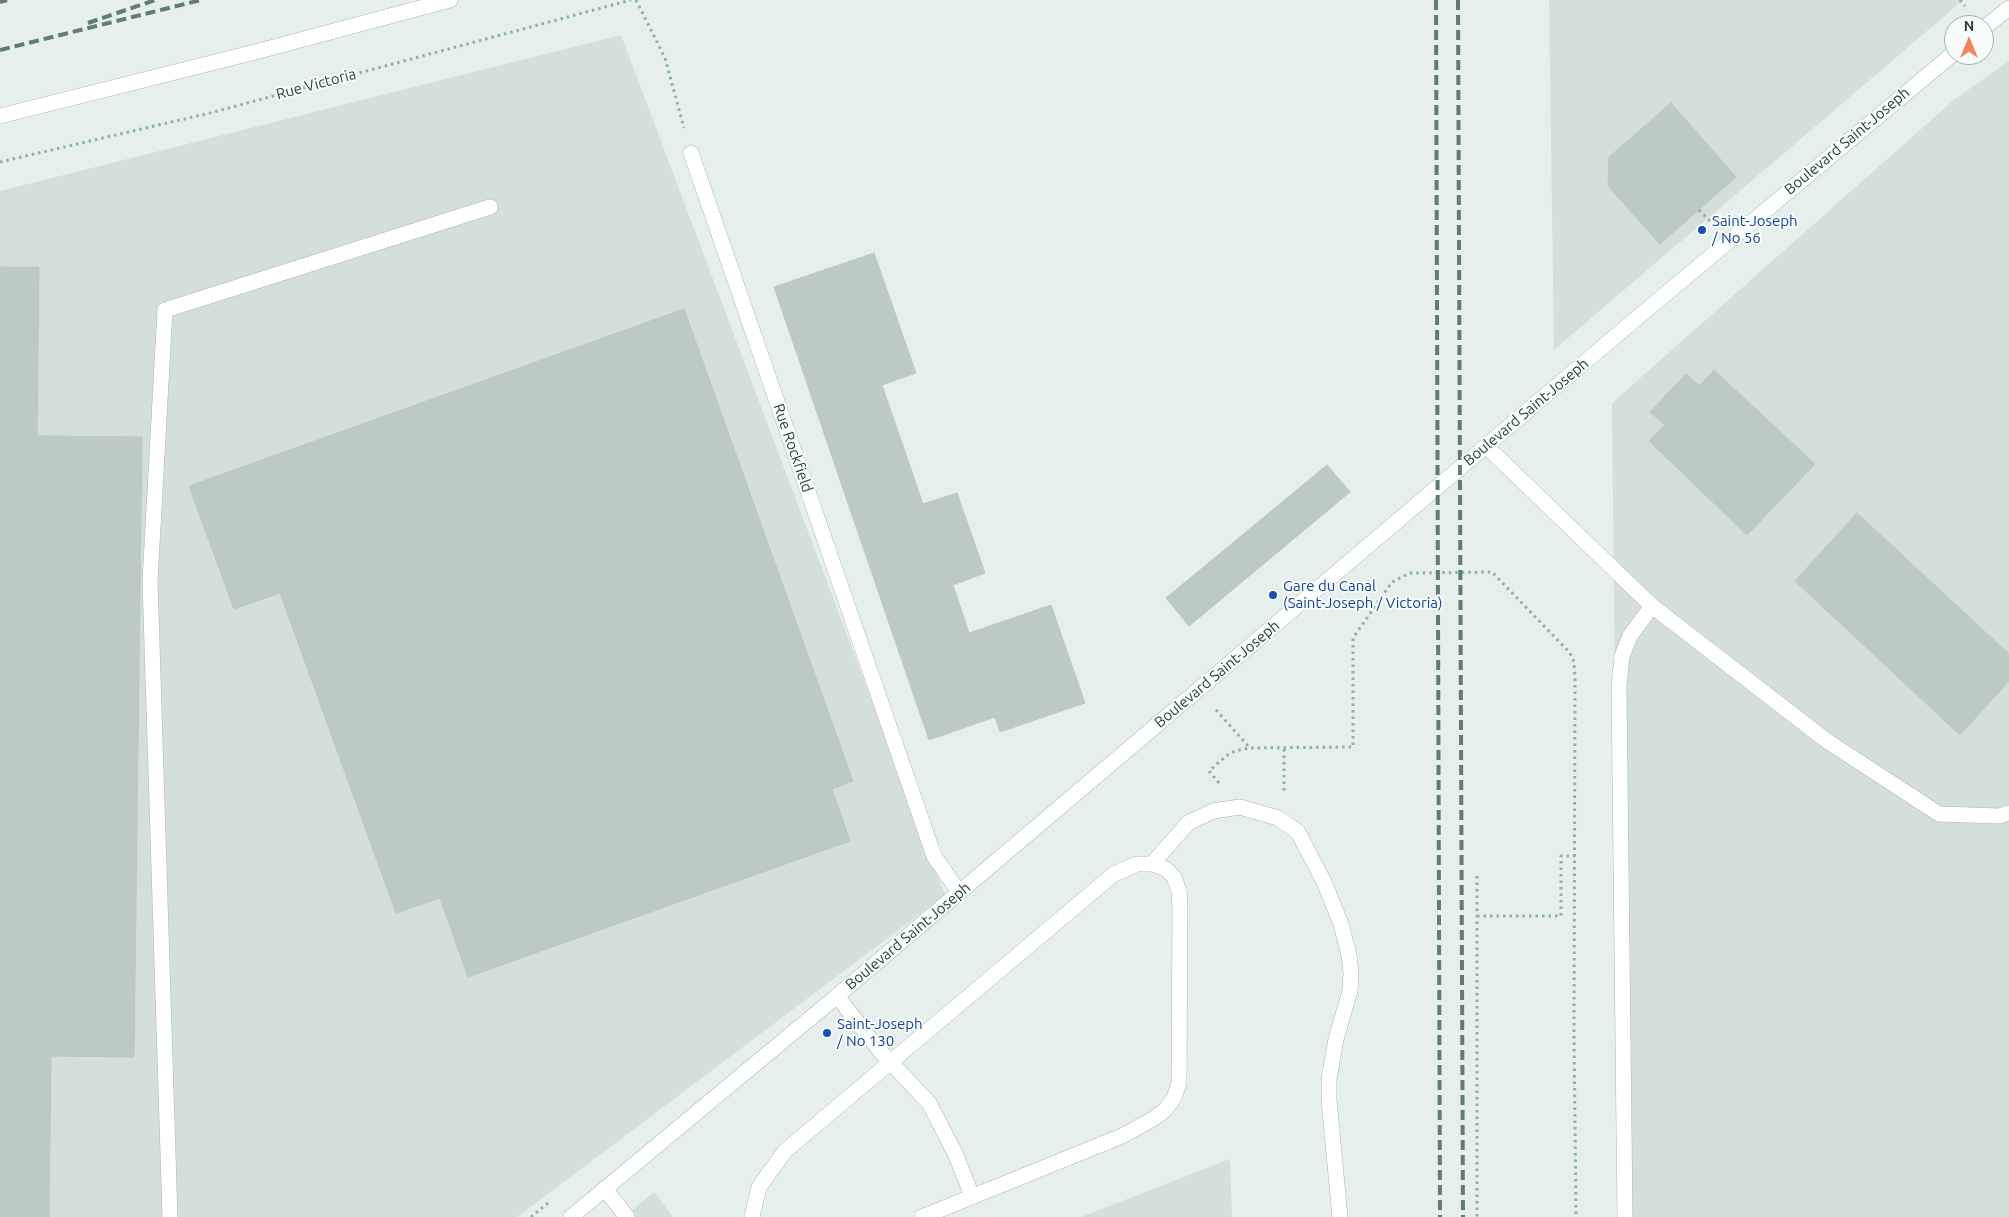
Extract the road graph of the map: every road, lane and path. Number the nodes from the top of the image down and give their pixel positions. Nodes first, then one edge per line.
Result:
1 (450, 0) edge
2 (631, 0) edge
3 (636, 0) edge
4 (1960, 0) edge
5 (1965, 6) dead end
6 (2009, 8) edge
7 (1994, 20) edge
8 (1944, 61) edge
9 (0, 116) edge
10 (691, 153) joint
11 (0, 162) edge
12 (490, 207) dead end
13 (1699, 210) dead end
14 (1711, 223) dead end
15 (1486, 446) junction
16 (1652, 606) junction
17 (1216, 710) dead end
18 (1250, 748) junction
19 (1284, 749) junction
20 (1209, 771) dead end
21 (2009, 813) edge
22 (1284, 822) junction
23 (1575, 856) junction
24 (1152, 864) junction
25 (1477, 876) dead end
26 (959, 892) junction
27 (1477, 916) junction
28 (837, 996) junction
29 (892, 1063) junction
30 (605, 1189) junction
31 (972, 1196) junction
32 (170, 1217) edge
33 (572, 1217) edge
34 (627, 1217) edge
35 (752, 1217) edge
36 (922, 1217) edge
37 (1340, 1217) edge
38 (1478, 1217) edge
39 (1576, 1217) edge
40 (1625, 1217) edge

1 - 9 street
2 - 11 path, Rue Victoria
3 - 10 path
4 - 5 path
6 - 7 street
8 - 15 street, Boulevard Saint-Joseph
10 - 26 street, Rue Rockfield
12 - 32 street
13 - 14 path
15 - 16 street
15 - 26 street, Boulevard Saint-Joseph
16 - 21 street
16 - 40 street
17 - 18 path
18 - 19 path
18 - 20 path
19 - 22 path
19 - 23 path
22 - 24 street
22 - 37 street
23 - 27 path
23 - 39 path
24 - 29 street
24 - 31 street
25 - 27 path
26 - 28 street, Boulevard Saint-Joseph
27 - 38 path
28 - 29 street
28 - 30 street, Boulevard Saint-Joseph
29 - 31 street
29 - 35 street
30 - 33 street, Boulevard Saint-Joseph
30 - 34 street
31 - 36 street

